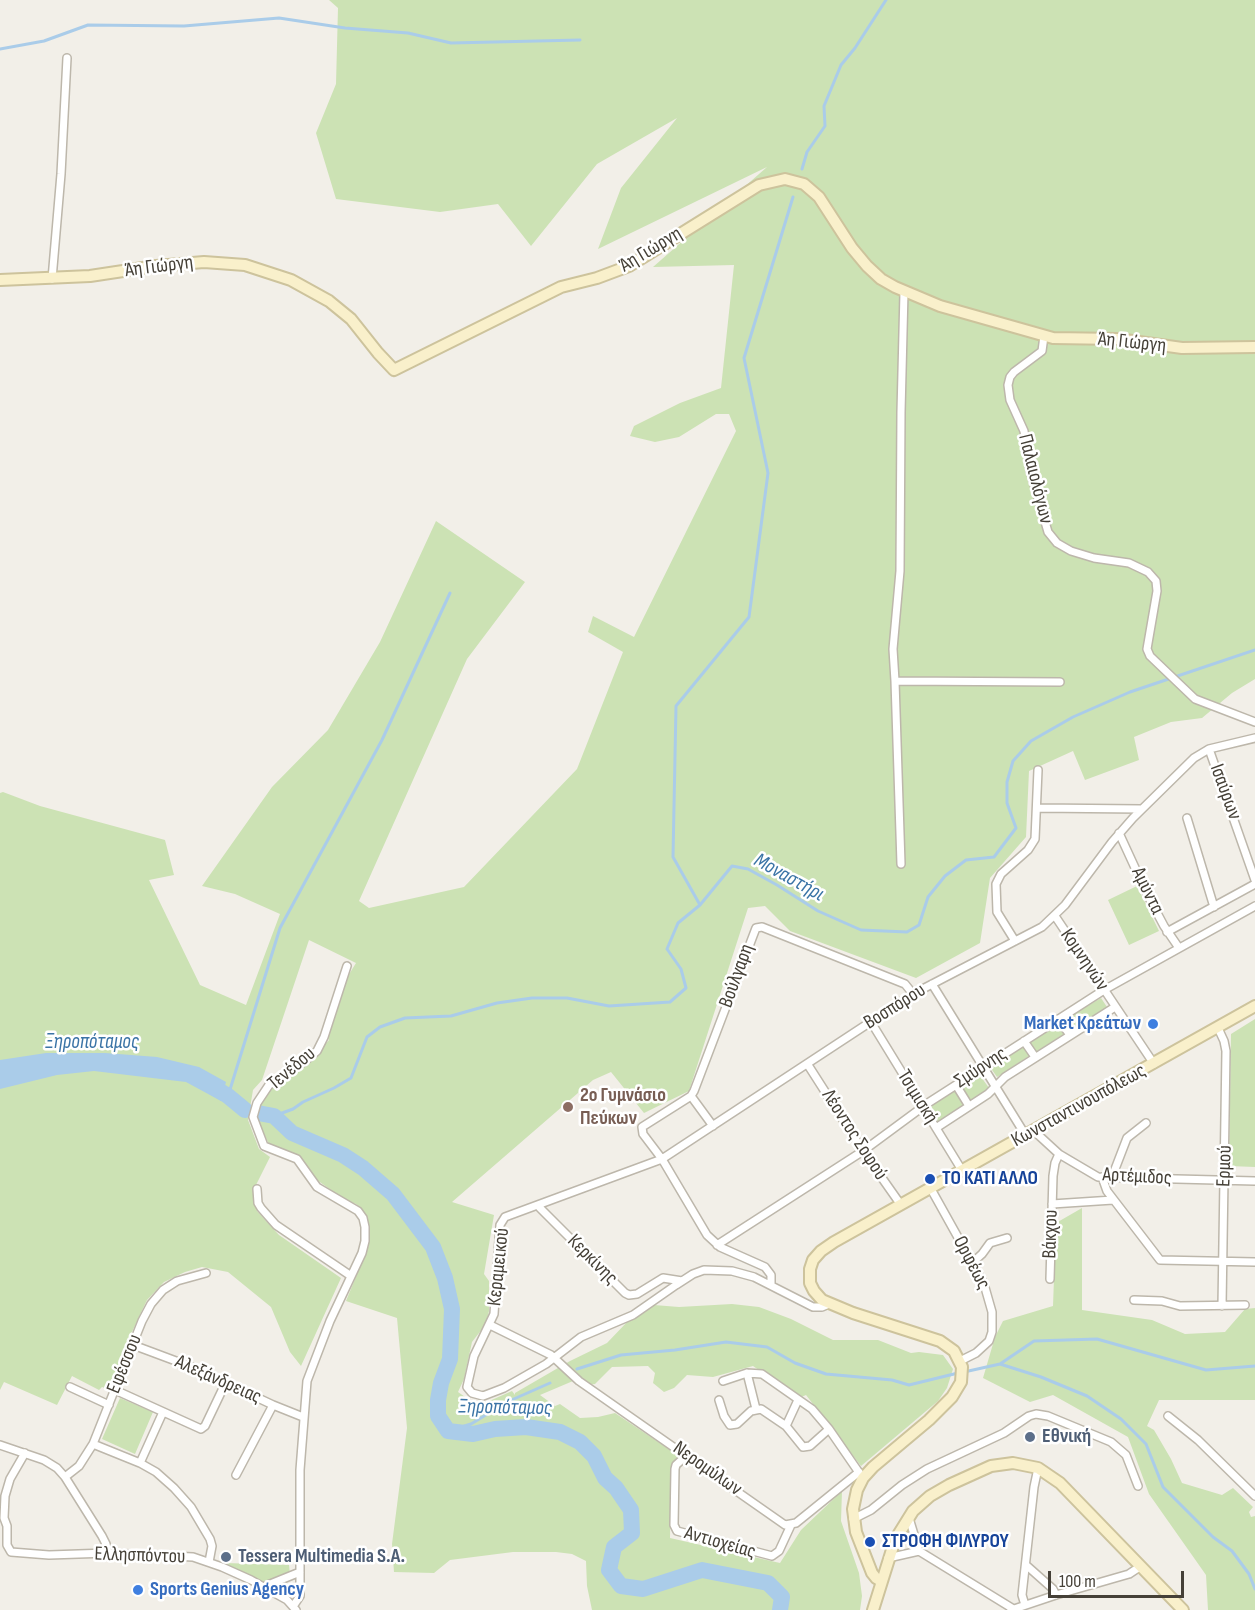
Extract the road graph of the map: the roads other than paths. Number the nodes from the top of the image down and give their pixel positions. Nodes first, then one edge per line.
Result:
1 (67, 58) dead end
2 (52, 279) junction
3 (0, 280) edge
4 (904, 292) junction
5 (1044, 336) junction
6 (1255, 347) edge
7 (896, 681) junction
8 (1060, 682) dead end
9 (1255, 722) edge
10 (1255, 738) edge
11 (1209, 749) junction
12 (1038, 770) dead end
13 (1037, 808) junction
14 (1141, 809) junction
15 (1187, 818) dead end
16 (1119, 833) junction
17 (901, 864) dead end
18 (1255, 879) edge
19 (1255, 906) edge
20 (1214, 907) junction
21 (1055, 916) junction
22 (1167, 932) junction
23 (1015, 941) junction
24 (1179, 948) junction
25 (347, 966) dead end
26 (932, 984) junction
27 (1104, 990) junction
28 (913, 994) junction
29 (1255, 1006) edge
30 (1115, 1007) junction
31 (1058, 1019) junction
32 (871, 1022) junction
33 (1218, 1028) junction
34 (1070, 1035) junction
35 (1024, 1041) junction
36 (1035, 1057) junction
37 (1154, 1064) junction
38 (808, 1065) junction
39 (984, 1067) junction
40 (956, 1085) junction
41 (996, 1086) junction
42 (690, 1096) junction
43 (969, 1106) junction
44 (924, 1108) junction
45 (1146, 1123) dead end
46 (712, 1126) junction
47 (936, 1128) junction
48 (1030, 1133) junction
49 (863, 1151) junction
50 (1059, 1154) junction
51 (662, 1159) junction
52 (963, 1172) junction
53 (1102, 1177) junction
54 (1112, 1177) junction
55 (1225, 1180) junction
56 (1255, 1181) edge
57 (257, 1189) dead end
58 (931, 1189) junction
59 (1113, 1200) junction
60 (1052, 1204) junction
61 (901, 1205) junction
62 (538, 1206) junction
63 (1007, 1238) dead end
64 (717, 1245) junction
65 (1222, 1262) junction
66 (1255, 1262) edge
67 (972, 1263) junction
68 (206, 1273) dead end
69 (351, 1276) junction
70 (1050, 1279) dead end
71 (682, 1281) junction
72 (771, 1285) junction
73 (1134, 1300) dead end
74 (829, 1304) junction
75 (1245, 1305) dead end
76 (1222, 1306) junction
77 (490, 1325) junction
78 (133, 1344) junction
79 (555, 1358) junction
80 (961, 1364) junction
81 (747, 1373) junction
82 (723, 1381) dead end
83 (225, 1382) junction
84 (70, 1387) dead end
85 (115, 1390) junction
86 (719, 1400) dead end
87 (798, 1400) junction
88 (109, 1405) junction
89 (273, 1405) junction
90 (756, 1409) junction
91 (163, 1412) junction
92 (1168, 1416) dead end
93 (303, 1417) junction
94 (786, 1426) junction
95 (829, 1429) junction
96 (0, 1444) edge
97 (93, 1444) junction
98 (25, 1453) junction
99 (687, 1455) junction
100 (140, 1463) junction
101 (1038, 1468) junction
102 (236, 1475) dead end
103 (861, 1475) junction
104 (65, 1477) junction
105 (1138, 1486) dead end
106 (1255, 1496) edge
107 (908, 1516) junction
108 (853, 1519) junction
109 (790, 1525) junction
110 (919, 1551) junction
111 (108, 1553) junction
112 (888, 1558) junction
113 (208, 1562) junction
114 (1026, 1565) junction
115 (1141, 1566) junction
116 (300, 1572) junction
117 (881, 1581) junction
118 (263, 1587) junction
119 (1056, 1594) junction
120 (1024, 1605) junction
121 (295, 1608) edge
122 (873, 1610) edge
123 (1013, 1610) edge
124 (1183, 1610) edge

1 - 2 street
2 - 3 main road, Άη Γιώργη
2 - 4 main road, Άη Γιώργη
4 - 5 main road, Άη Γιώργη
4 - 7 street
5 - 6 main road, Άη Γιώργη
5 - 9 street, Παλαιολόγων
7 - 8 street
7 - 17 street
10 - 11 street, Ισαύρων
11 - 14 street, Βοσπόρου
11 - 18 street, Ισαύρων
12 - 13 street
13 - 14 street
13 - 23 street
14 - 16 street, Βοσπόρου
15 - 20 street
16 - 21 street, Βοσπόρου
16 - 22 street, Αμύντα
18 - 20 street
19 - 24 street, Σμύρνης
20 - 22 street
21 - 23 street, Βοσπόρου
21 - 27 street, Κομνηνών
22 - 24 street, Αμύντα
23 - 26 street, Βοσπόρου
24 - 27 street, Σμύρνης
25 - 69 street, Τενέδου
26 - 28 street, Βοσπόρου
26 - 39 street, Αρτέμιδος
27 - 30 street, Κομνηνών
27 - 31 street, Σμύρνης
28 - 32 street, Βοσπόρου
28 - 42 street, Βούλγαρη
29 - 33 main road, Κωνσταντινουπόλεως
30 - 34 street
30 - 37 street, Κομνηνών
31 - 34 street
31 - 35 street, Σμύρνης
32 - 38 street, Βοσπόρου
32 - 44 street, Τσιμισκή
33 - 37 main road, Κωνσταντινουπόλεως
33 - 55 street, Ερμού
34 - 36 street
35 - 36 street
35 - 39 street, Σμύρνης
36 - 41 street
37 - 48 main road, Κωνσταντινουπόλεως
38 - 46 street, Βοσπόρου
38 - 49 street, Λέοντος Σοφού
39 - 40 street, Σμύρνης
39 - 41 street, Αρτέμιδος
40 - 43 street
40 - 44 street, Σμύρνης
41 - 43 street
41 - 48 street, Αρτέμιδος
42 - 46 street
42 - 51 street
43 - 47 street
44 - 47 street, Τσιμισκή
44 - 49 street, Σμύρνης
45 - 54 street
46 - 51 street, Βοσπόρου
47 - 52 street, Τσιμισκή
48 - 50 street, Αρτέμιδος
48 - 52 main road, Κωνσταντινουπόλεως
49 - 61 street, Λέοντος Σοφού
49 - 64 street, Σμύρνης
50 - 53 street, Αρτέμιδος
50 - 60 street, Βάκχου
51 - 62 street, Βοσπόρου
51 - 64 street
52 - 58 main road, Κωνσταντινουπόλεως
53 - 54 street, Αρτέμιδος
53 - 59 street
54 - 55 street, Αρτέμιδος
55 - 56 street, Αρτέμιδος
55 - 65 street, Ερμού
57 - 69 street
58 - 61 main road, Κωνσταντινουπόλεως
58 - 67 street, Ορφέως
59 - 60 street
59 - 65 street
60 - 70 street, Βάκχου
61 - 74 main road, Κωνσταντινουπόλεως
62 - 71 street, Κερκίνης
62 - 77 street, Κεραμεικού
63 - 67 street
64 - 72 street
65 - 66 street
65 - 76 street, Ερμού
67 - 80 street, Ορφέως
68 - 78 street, Εφέσσου
69 - 93 street
71 - 72 street
71 - 79 street
72 - 74 street
73 - 76 street
74 - 80 main road
75 - 76 street
77 - 79 street, Νερομύλων
77 - 79 street, Κεραμεικού
78 - 83 street, Αλεξάνδρειας
78 - 85 street, Εφέσσου
79 - 99 street, Νερομύλων
80 - 103 main road
81 - 82 street
81 - 87 street
81 - 90 street
83 - 89 street, Αλεξάνδρειας
83 - 91 street
84 - 88 street
85 - 88 street, Εφέσσου
85 - 91 street
86 - 90 street
87 - 94 street
87 - 95 street
88 - 97 street, Εφέσσου
89 - 93 street, Αλεξάνδρειας
89 - 102 street
90 - 94 street
91 - 100 street
92 - 106 street
93 - 116 street
94 - 95 street
95 - 103 street
96 - 98 street
97 - 100 street
97 - 104 street, Εφέσσου
98 - 104 street
98 - 111 street, Ελλησπόντου
99 - 109 street, Νερομύλων
99 - 109 street, Αντιοχείας
100 - 113 street
101 - 107 main road
101 - 114 street
101 - 115 main road
103 - 108 main road
103 - 109 street
104 - 111 street
105 - 108 street
107 - 110 street
107 - 112 main road
108 - 117 main road
110 - 112 street
110 - 123 street
111 - 113 street, Ελλησπόντου
112 - 117 main road
113 - 118 street, Ελλησπόντου
114 - 119 street
114 - 120 street
115 - 119 street
115 - 124 main road
116 - 118 street
116 - 121 street
117 - 122 main road
118 - 121 street, Ελλησπόντου
119 - 120 street
120 - 123 street

